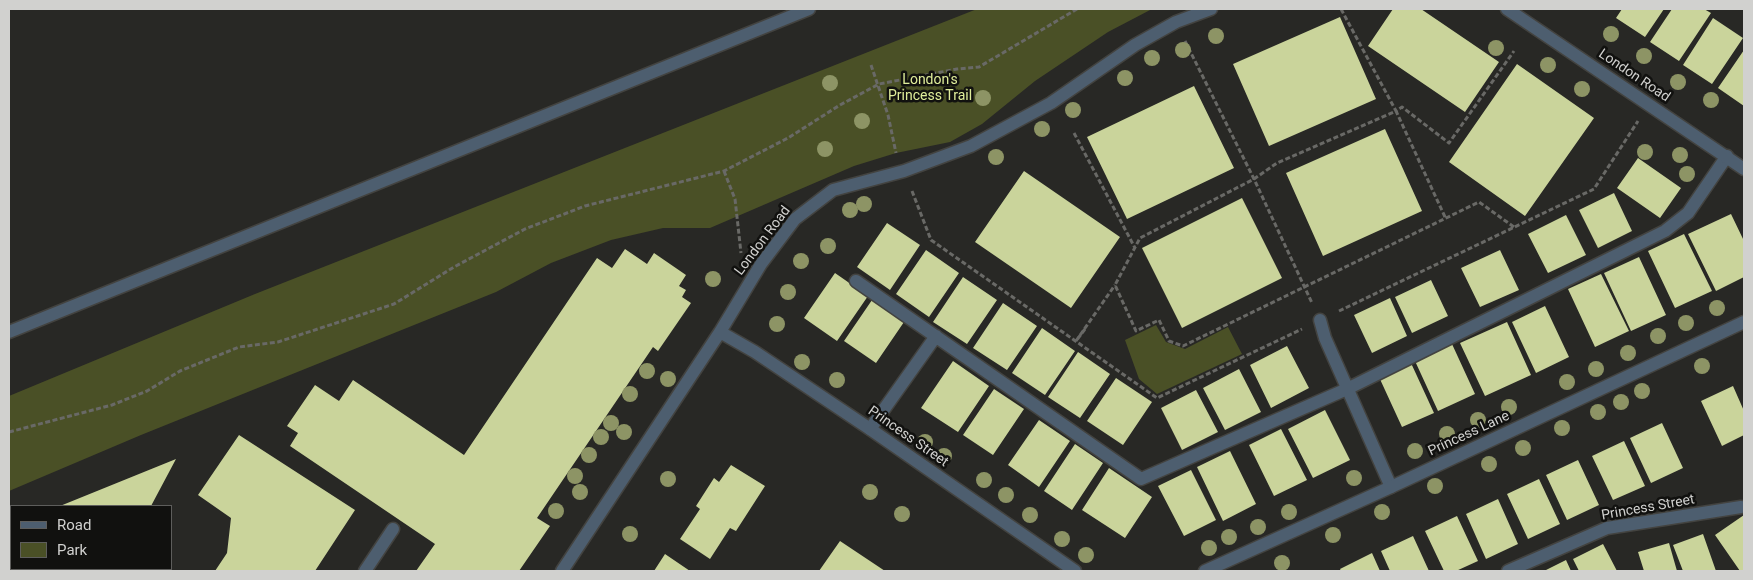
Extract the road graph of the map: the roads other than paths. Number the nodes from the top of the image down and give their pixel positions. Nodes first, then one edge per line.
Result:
1 (809, 9) edge
2 (1211, 9) edge
3 (1507, 9) edge
4 (1727, 156) junction
5 (1744, 169) edge
6 (856, 281) dead end
7 (1320, 320) road end
8 (1744, 322) edge
9 (9, 332) edge
10 (720, 332) junction
11 (936, 336) junction
12 (1347, 389) junction
13 (870, 429) junction
14 (1391, 487) junction
15 (1741, 507) dead end
16 (393, 529) dead end
17 (365, 571) edge
18 (562, 571) edge
19 (1075, 571) edge
20 (1205, 571) edge
21 (1508, 571) edge

1 - 9 street
2 - 10 street, London Road
3 - 4 street, London Road
4 - 5 street, London Road
4 - 12 street
6 - 11 street
7 - 12 street
8 - 14 street, Princess Lane
10 - 13 street, Princess Street
10 - 18 street, London Road
11 - 12 street
11 - 13 street
12 - 14 street
13 - 19 street, Princess Street
14 - 20 street, Princess Lane
15 - 21 street, Princess Street
16 - 17 street

